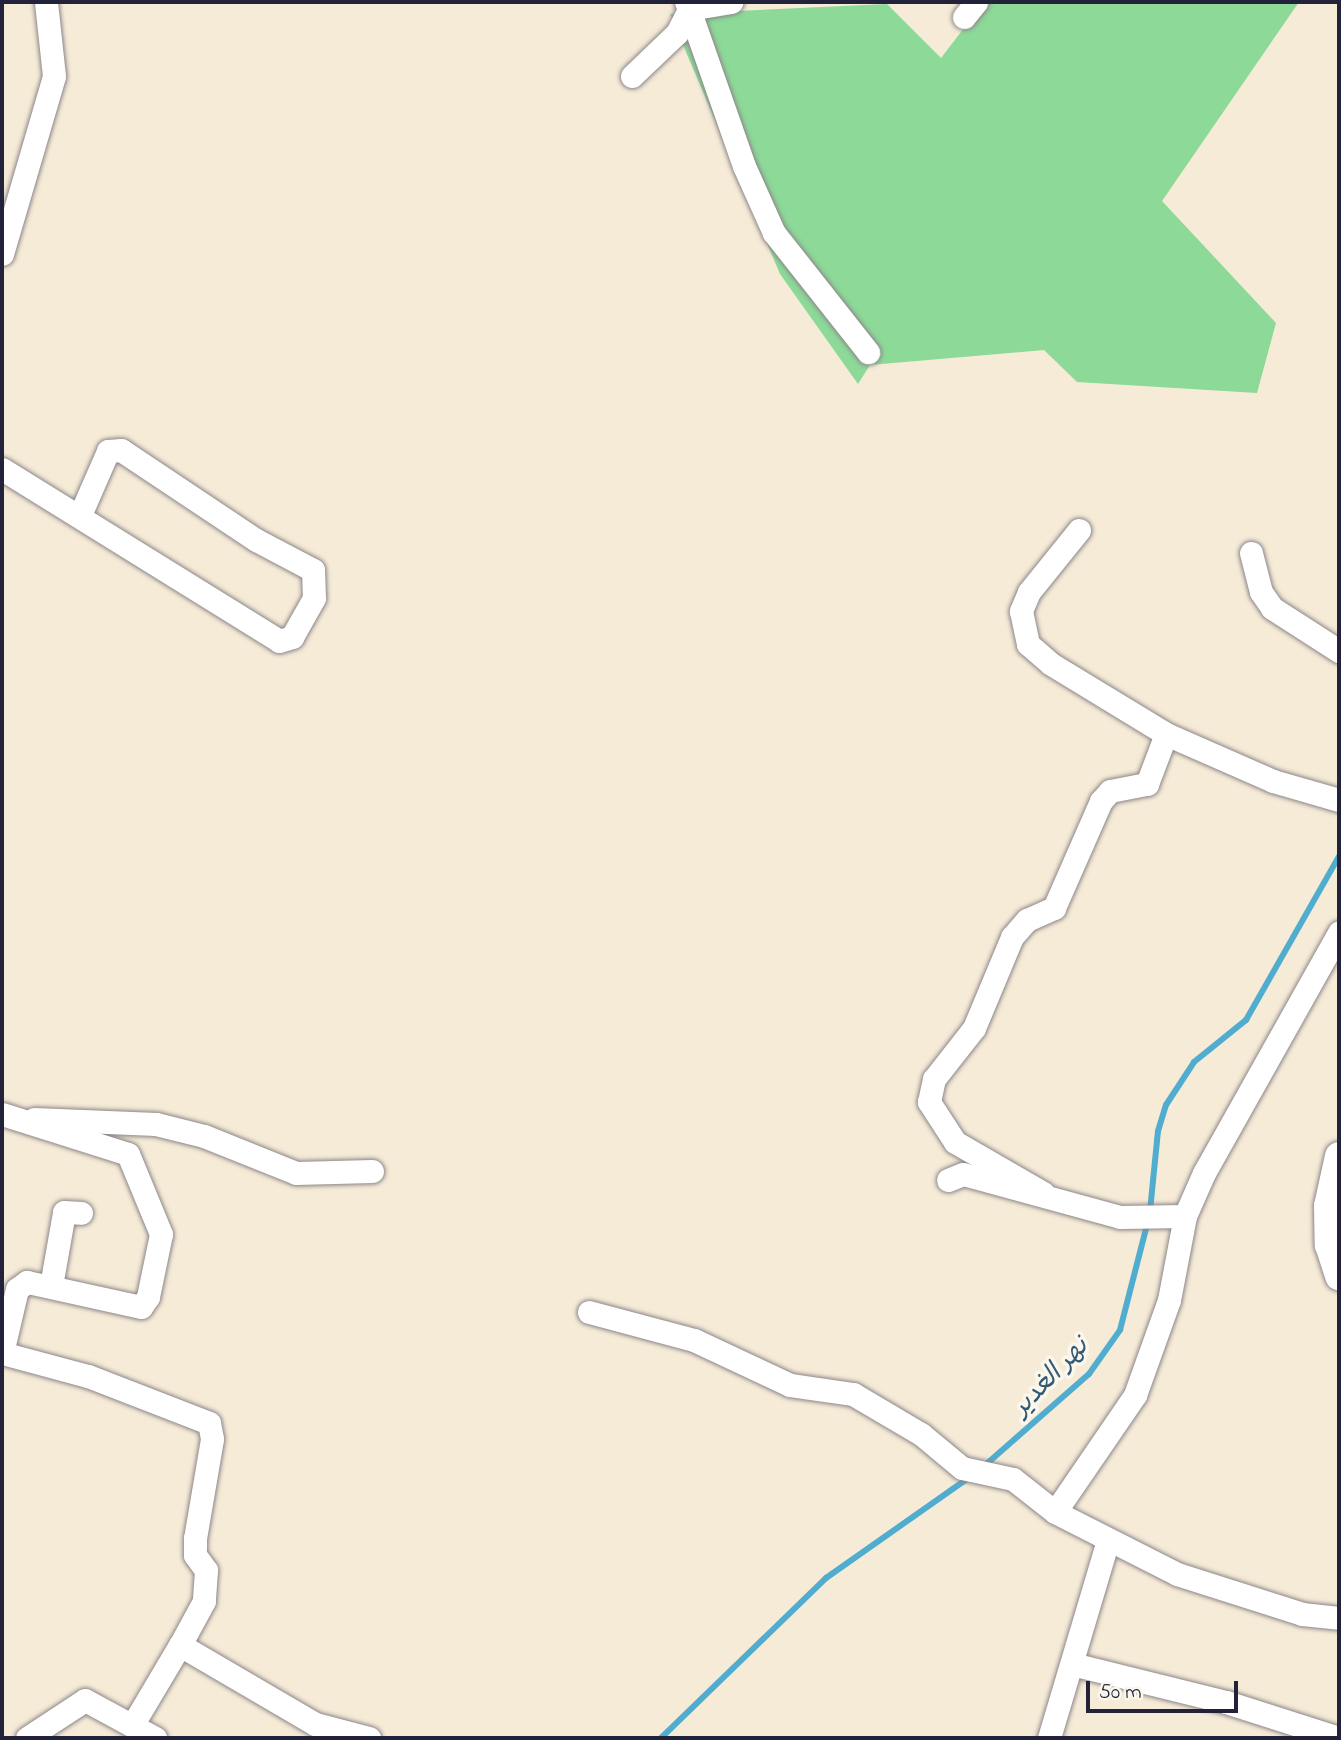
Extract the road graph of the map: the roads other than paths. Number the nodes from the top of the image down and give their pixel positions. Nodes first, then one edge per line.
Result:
1 (46, 2) edge
2 (731, 2) edge
3 (688, 6) edge
4 (632, 76) dead end
5 (2, 254) edge
6 (868, 352) dead end
7 (2, 469) edge
8 (80, 515) junction
9 (1079, 530) dead end
10 (1251, 553) dead end
11 (1339, 651) edge
12 (1167, 734) junction
13 (1339, 800) edge
14 (1339, 932) edge
15 (2, 1114) edge
16 (31, 1119) junction
17 (1339, 1156) edge
18 (372, 1171) dead end
19 (948, 1180) dead end
20 (1044, 1194) junction
21 (81, 1213) dead end
22 (1175, 1217) junction
23 (1339, 1276) edge
24 (51, 1286) junction
25 (589, 1312) dead end
26 (2, 1353) edge
27 (1055, 1512) junction
28 (1108, 1540) junction
29 (1339, 1618) edge
30 (180, 1645) junction
31 (1072, 1664) junction
32 (133, 1724) junction
33 (1328, 1736) edge
34 (27, 1738) edge
35 (155, 1738) edge
36 (369, 1738) edge
37 (1049, 1738) edge

1 - 5 street
2 - 3 street
3 - 4 street
3 - 6 street
7 - 8 street
8 - 8 street
9 - 12 street
10 - 11 street
12 - 13 street
12 - 20 street
14 - 22 street
15 - 16 street
16 - 18 street
16 - 24 street
17 - 23 street
19 - 20 street
20 - 22 street
21 - 24 street
22 - 27 street
24 - 26 street
25 - 27 street
26 - 30 street
27 - 28 street
28 - 29 street
28 - 31 street
30 - 32 street
30 - 36 street
31 - 33 street
31 - 37 street
32 - 34 street
32 - 35 street

